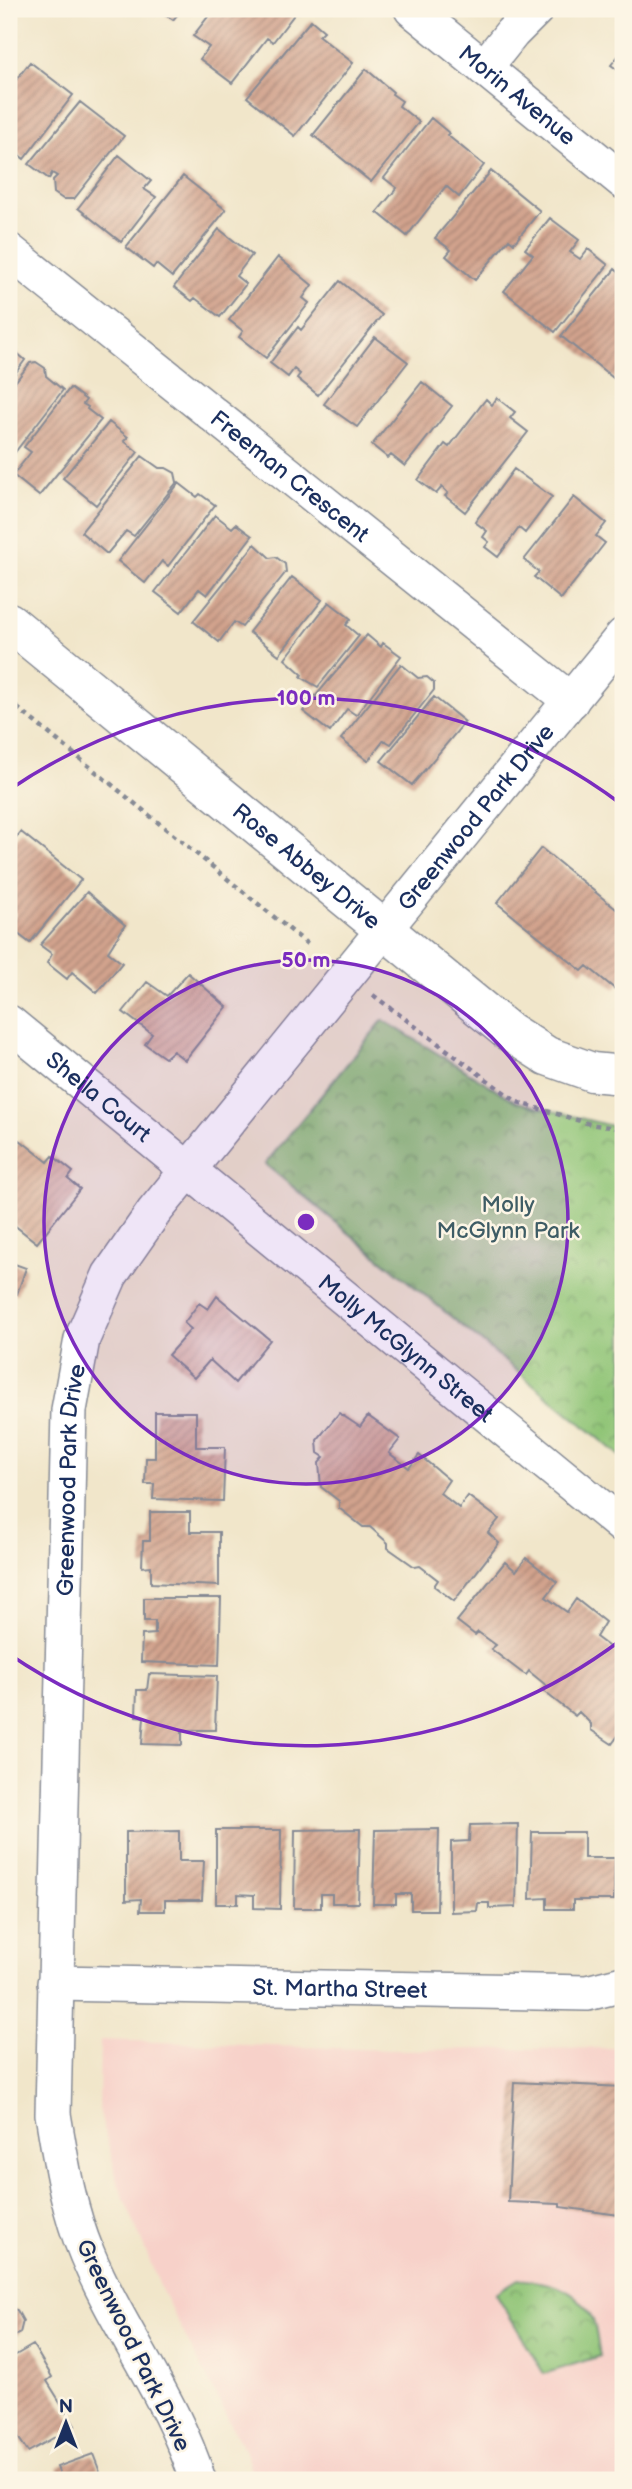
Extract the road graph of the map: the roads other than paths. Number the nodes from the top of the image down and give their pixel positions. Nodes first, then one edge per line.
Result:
1 (412, 9) edge
2 (536, 9) edge
3 (484, 68) junction
4 (623, 181) edge
5 (9, 251) edge
6 (9, 622) edge
7 (623, 636) edge
8 (571, 701) junction
9 (384, 929) junction
10 (9, 1023) edge
11 (623, 1075) edge
12 (188, 1171) junction
13 (623, 1525) edge
14 (55, 1983) junction
15 (623, 1984) edge
16 (198, 2480) edge

1 - 3 street, Morin Avenue
2 - 3 street
3 - 4 street, Morin Avenue
5 - 8 street, Freeman Crescent
6 - 9 street, Rose Abbey Drive
7 - 8 street, Greenwood Park Drive
8 - 9 street, Greenwood Park Drive
9 - 11 street, Rose Abbey Drive
9 - 12 street, Greenwood Park Drive
10 - 12 street, Sheila Court
12 - 13 street, Molly McGlynn Street
12 - 14 street, Greenwood Park Drive
14 - 15 street, St. Martha Street
14 - 16 street, Greenwood Park Drive

